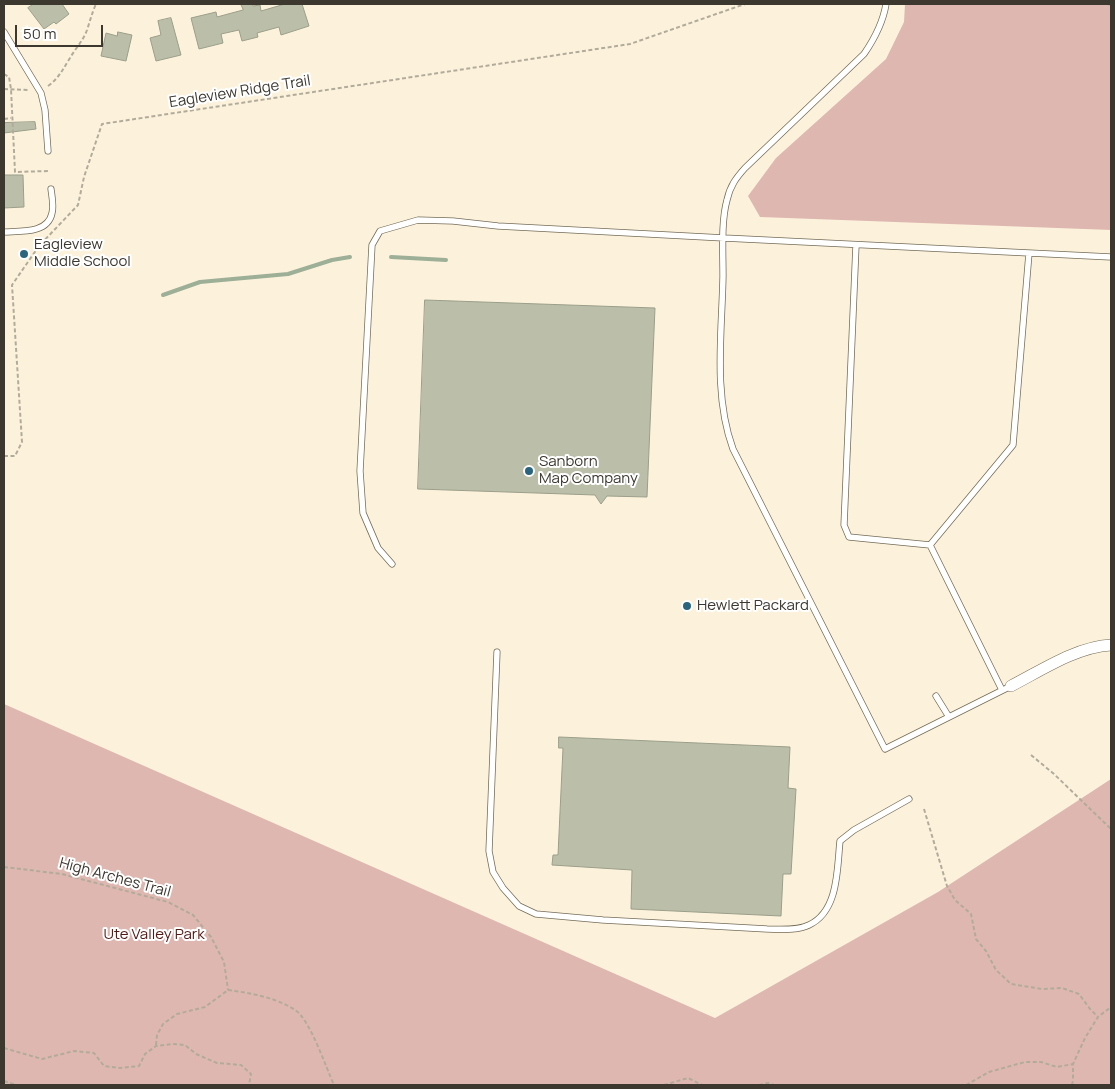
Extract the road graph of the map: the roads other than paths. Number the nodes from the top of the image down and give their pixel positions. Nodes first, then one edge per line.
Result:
1 (886, 4) edge
2 (4, 32) edge
3 (48, 151) dead end
4 (51, 189) dead end
5 (4, 232) edge
6 (724, 238) junction
7 (856, 245) junction
8 (1029, 253) junction
9 (1111, 257) edge
10 (930, 545) junction
11 (392, 564) dead end
12 (1111, 645) edge
13 (497, 652) dead end
14 (1007, 688) junction
15 (936, 696) dead end
16 (949, 717) junction
17 (909, 799) dead end

1 - 6 lane
2 - 3 lane
4 - 5 lane
6 - 7 lane
6 - 11 lane
6 - 16 lane
7 - 8 lane
7 - 10 lane
8 - 9 lane
8 - 10 lane
10 - 14 lane
12 - 14 street
13 - 17 lane
14 - 16 lane
15 - 16 lane

